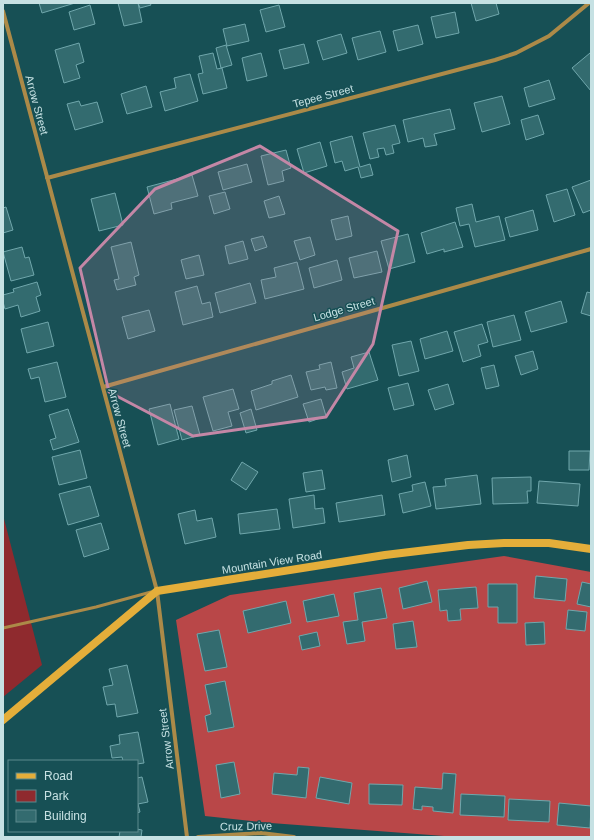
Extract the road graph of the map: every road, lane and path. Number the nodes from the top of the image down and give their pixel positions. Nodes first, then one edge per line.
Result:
1 (589, 3) edge
2 (3, 11) edge
3 (48, 178) junction
4 (591, 249) edge
5 (103, 387) junction
6 (591, 549) edge
7 (157, 591) junction
8 (3, 628) edge
9 (3, 720) edge
10 (187, 837) edge
11 (198, 837) edge
12 (294, 837) edge

1 - 3 street, Tepee Street
2 - 3 street, Arrow Street
3 - 5 street, Arrow Street
4 - 5 street, Lodge Street
5 - 7 street, Arrow Street
6 - 7 street, Mountain View Road
7 - 8 lane
7 - 9 street
7 - 10 street, Arrow Street
11 - 12 street, Cruz Drive

